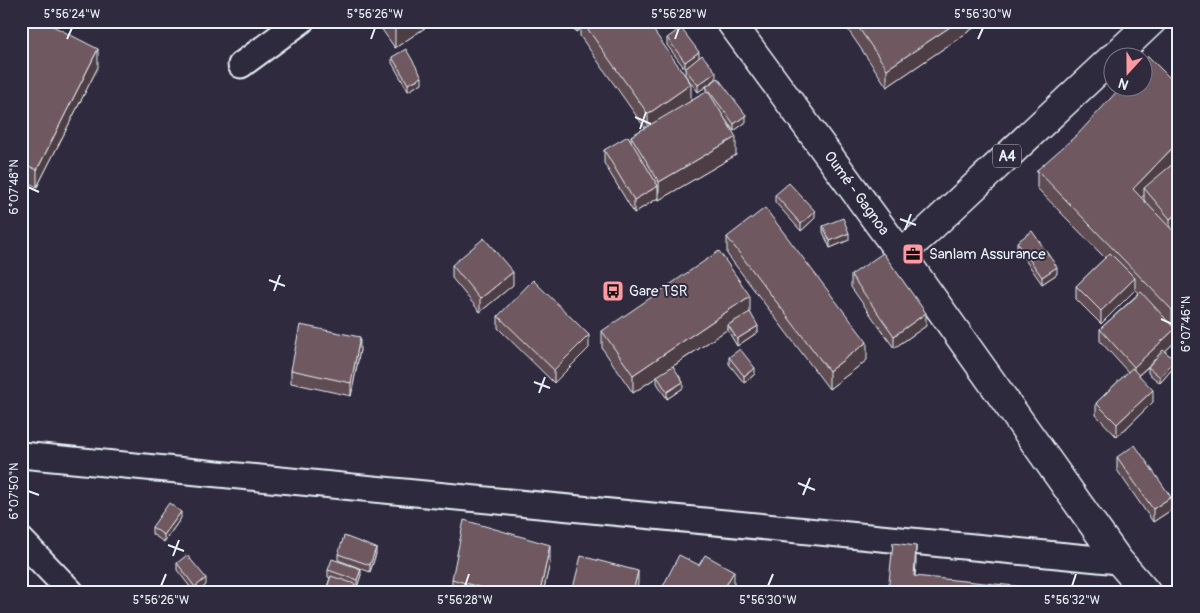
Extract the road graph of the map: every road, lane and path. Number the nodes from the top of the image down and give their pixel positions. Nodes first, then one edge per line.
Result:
1 (301, 21) edge
2 (730, 21) edge
3 (1152, 21) edge
4 (1124, 48) edge
5 (242, 65) dead end
6 (1102, 68) edge
7 (901, 254) junction
8 (21, 455) edge
9 (21, 540) edge
10 (1119, 561) junction
11 (71, 592) edge
12 (1146, 592) edge

1 - 5 street
2 - 7 main road, Oumé - Gagnoa
3 - 4 main road, A4
6 - 7 main road, A4
7 - 10 main road, Oumé - Gagnoa
8 - 10 street
9 - 11 street
10 - 12 main road, Oumé - Gagnoa

